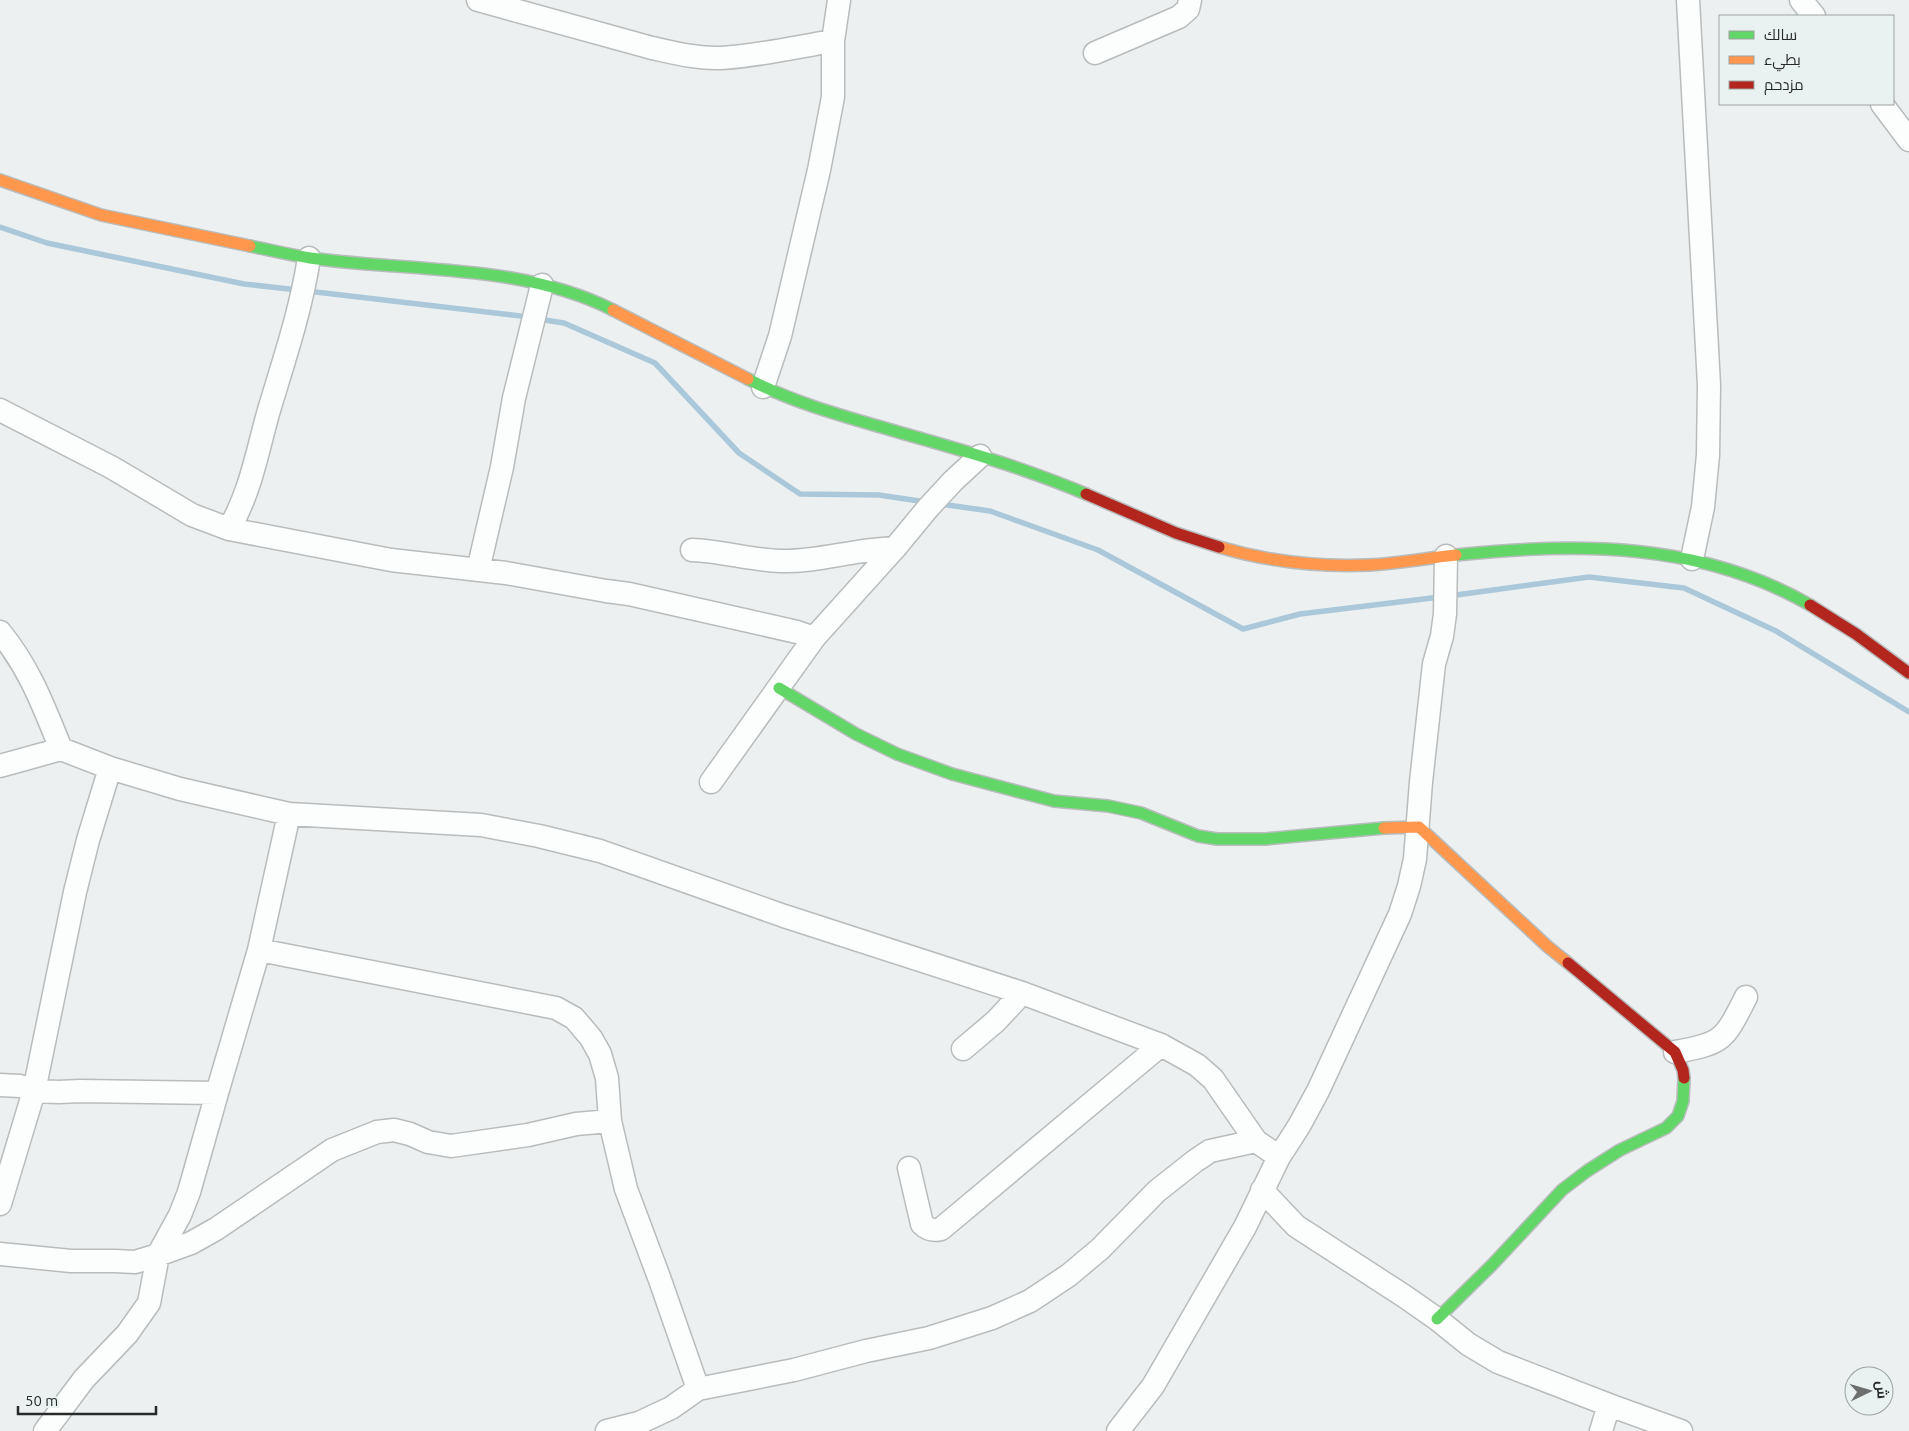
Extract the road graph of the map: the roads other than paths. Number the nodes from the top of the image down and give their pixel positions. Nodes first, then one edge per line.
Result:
1 (478, 0) edge
2 (839, 0) edge
3 (1190, 0) edge
4 (1688, 0) edge
5 (1801, 0) edge
6 (1813, 15) edge
7 (833, 41) junction
8 (1095, 54) dead end
9 (1883, 105) edge
10 (1909, 140) edge
11 (0, 180) edge
12 (309, 258) junction
13 (542, 285) junction
14 (763, 387) junction
15 (0, 410) edge
16 (980, 456) junction
17 (229, 529) junction
18 (895, 548) junction
19 (692, 550) dead end
20 (1446, 556) junction
21 (1692, 560) junction
22 (478, 570) junction
23 (0, 632) edge
24 (814, 638) junction
25 (1909, 673) edge
26 (779, 688) junction
27 (60, 749) junction
28 (0, 766) edge
29 (110, 768) junction
30 (711, 782) dead end
31 (289, 814) junction
32 (1419, 826) junction
33 (259, 950) junction
34 (1022, 993) junction
35 (1746, 997) dead end
36 (1162, 1045) junction
37 (963, 1049) dead end
38 (1675, 1052) junction
39 (0, 1085) edge
40 (34, 1091) junction
41 (217, 1093) junction
42 (610, 1121) junction
43 (1256, 1141) junction
44 (1279, 1157) junction
45 (909, 1168) dead end
46 (1262, 1190) junction
47 (0, 1204) edge
48 (0, 1254) edge
49 (158, 1256) junction
50 (1437, 1319) junction
51 (698, 1388) junction
52 (1609, 1405) junction
53 (45, 1431) edge
54 (607, 1431) edge
55 (1118, 1431) edge
56 (1601, 1431) edge
57 (1681, 1431) edge

1 - 7 street
2 - 7 street
3 - 8 street
4 - 21 street
5 - 6 street
7 - 14 street
9 - 10 street
11 - 12 street
12 - 13 street
12 - 17 street
13 - 14 street
13 - 22 street
14 - 16 street
15 - 17 street
16 - 18 street
16 - 20 street
17 - 22 street
18 - 19 street
18 - 24 street
20 - 21 street
20 - 32 street
21 - 25 street
22 - 24 street
23 - 27 street
24 - 26 street
26 - 30 street
26 - 32 street
27 - 28 street
27 - 29 street
29 - 31 street
29 - 40 street
31 - 33 street
31 - 34 street
32 - 38 street
32 - 44 street
33 - 41 street
33 - 42 street
34 - 36 street
34 - 37 street
35 - 38 street
36 - 43 street
36 - 45 street
38 - 50 street
39 - 40 street
40 - 41 street
40 - 47 street
41 - 49 street
42 - 49 street
42 - 51 street
43 - 44 street
43 - 51 street
44 - 46 street
46 - 50 street
46 - 55 street
48 - 49 street
49 - 53 street
50 - 52 street
51 - 54 street
52 - 56 street
52 - 57 street

